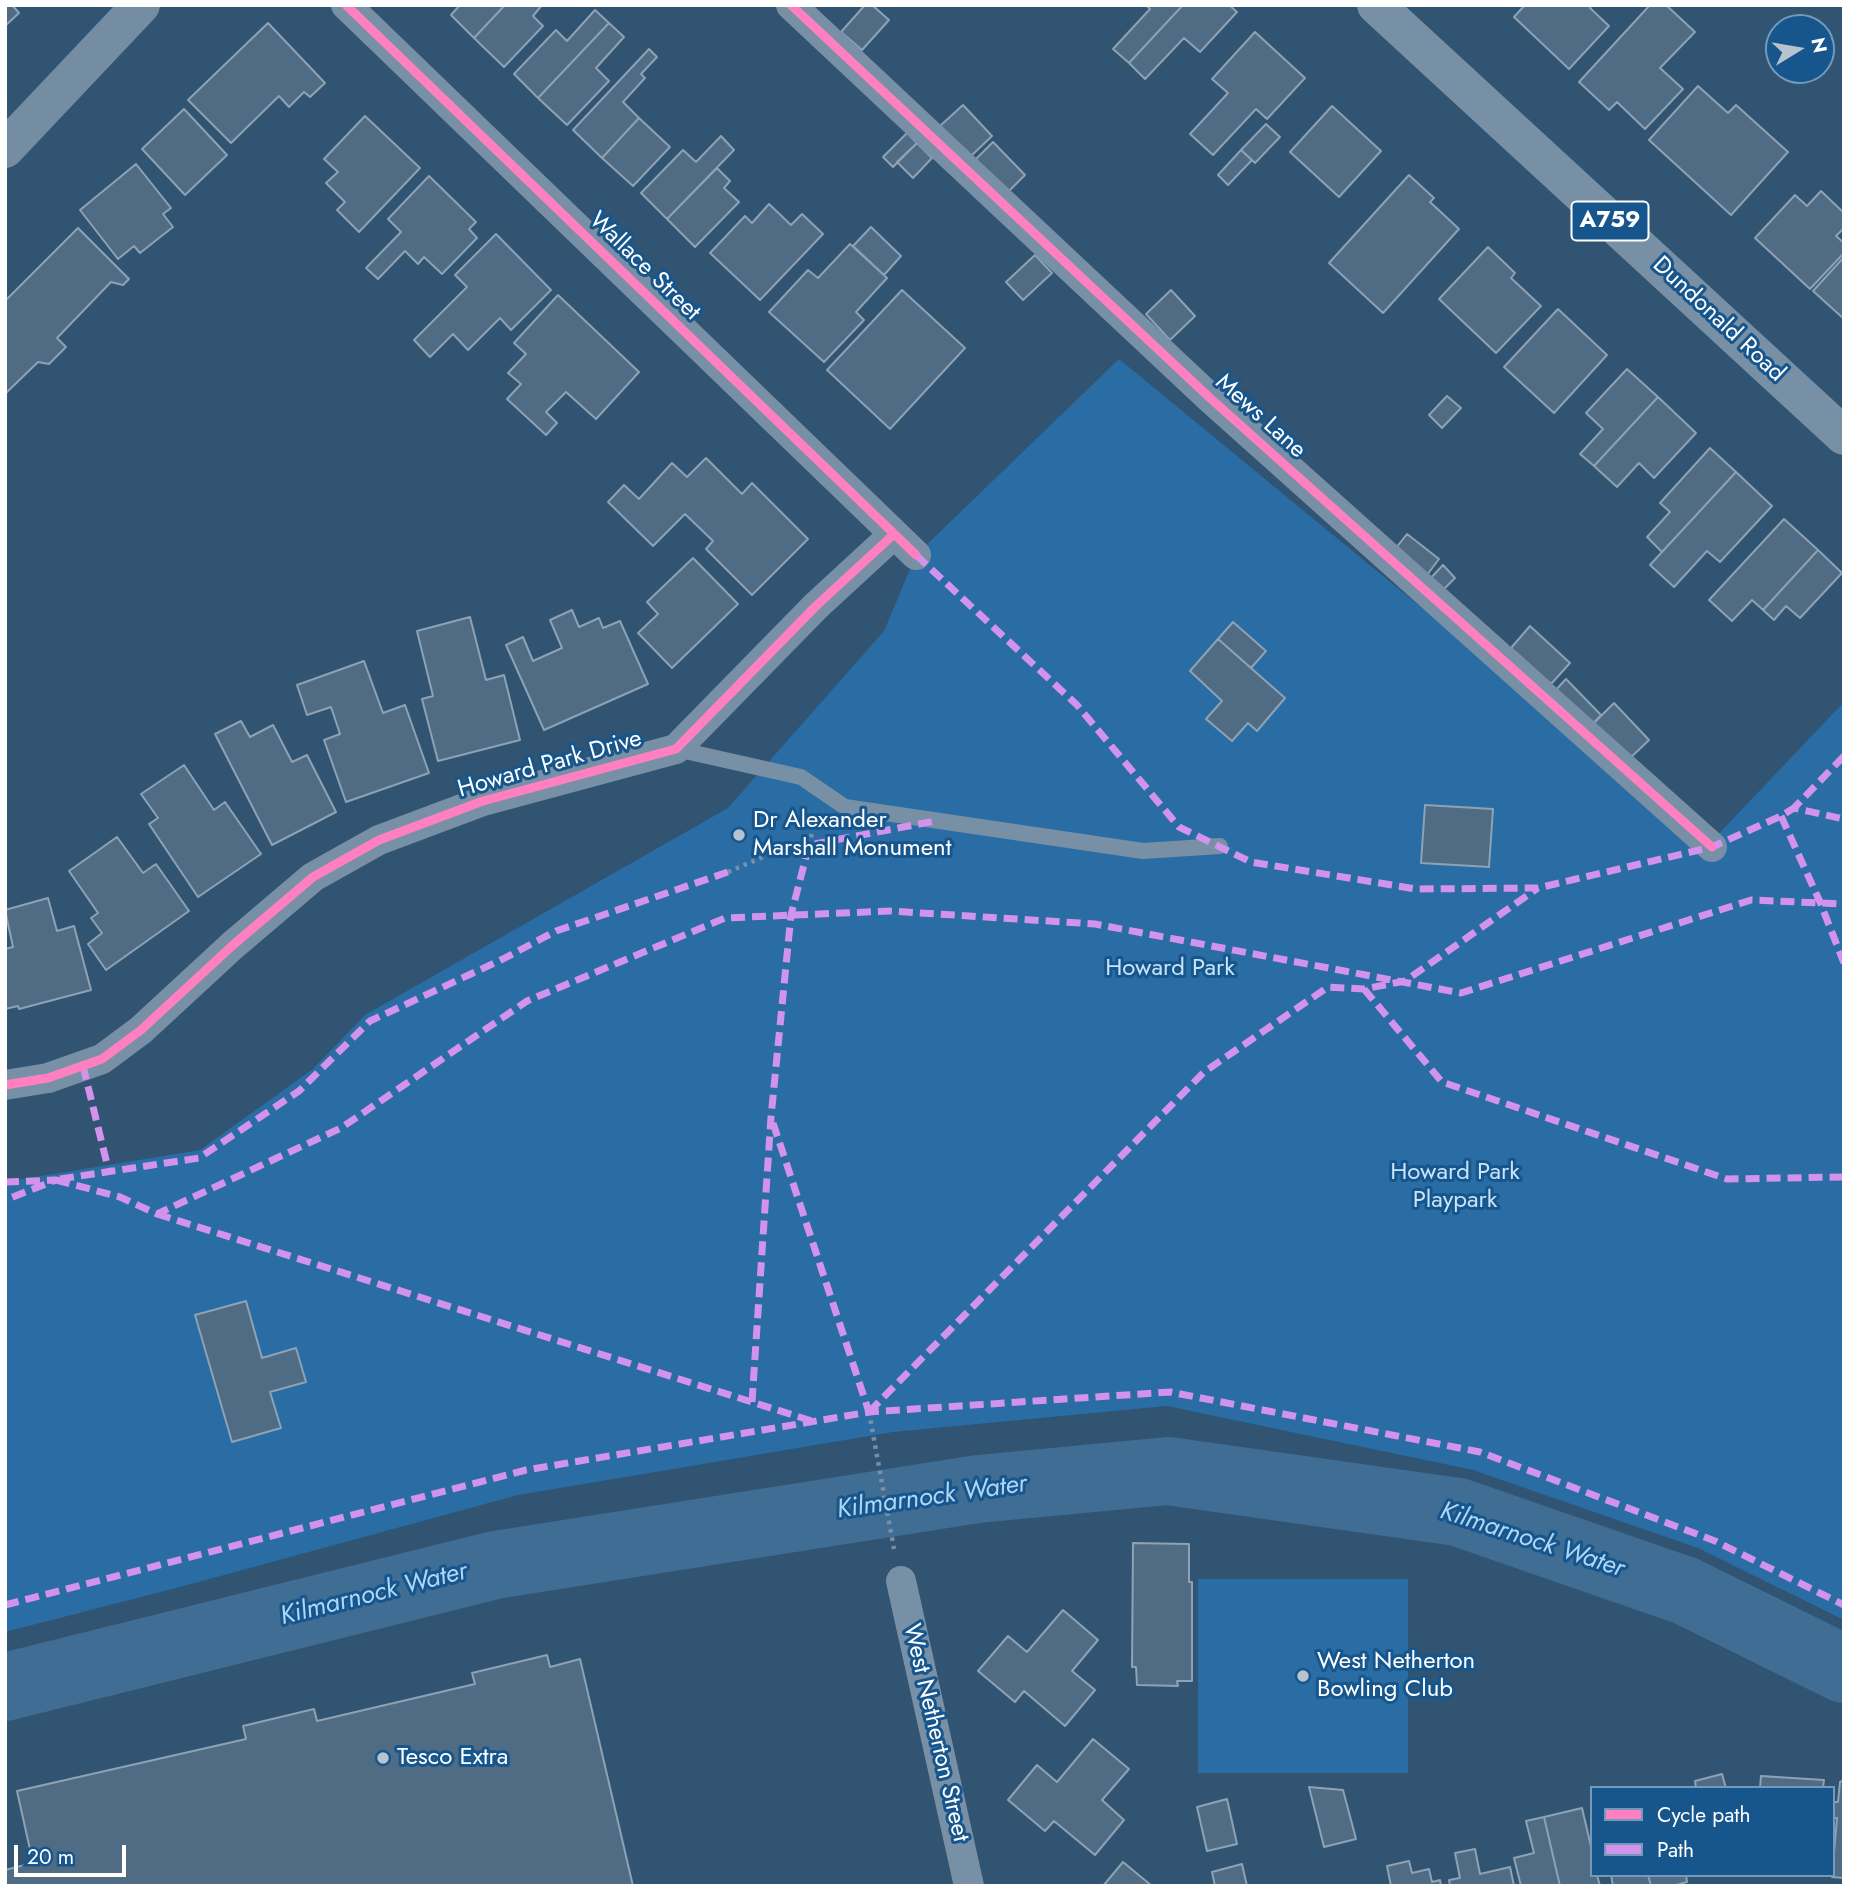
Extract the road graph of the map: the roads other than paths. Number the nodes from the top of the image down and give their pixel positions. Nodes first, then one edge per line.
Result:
1 (141, 5) edge
2 (346, 5) edge
3 (791, 5) edge
4 (1376, 5) edge
5 (5, 149) edge
6 (1844, 436) edge
7 (893, 535) junction
8 (916, 555) dead end
9 (676, 749) junction
10 (1220, 846) dead end
11 (1712, 847) dead end
12 (5, 1085) edge
13 (901, 1581) road end
14 (969, 1886) edge

1 - 5 street
2 - 7 street, Wallace Street
3 - 11 street, Mews Lane
4 - 6 main road, Dundonald Road / A759
7 - 8 street, Wallace Street
7 - 9 street, Howard Park Drive
9 - 10 lane
9 - 12 street, Howard Park Drive
13 - 14 street, West Netherton Street

